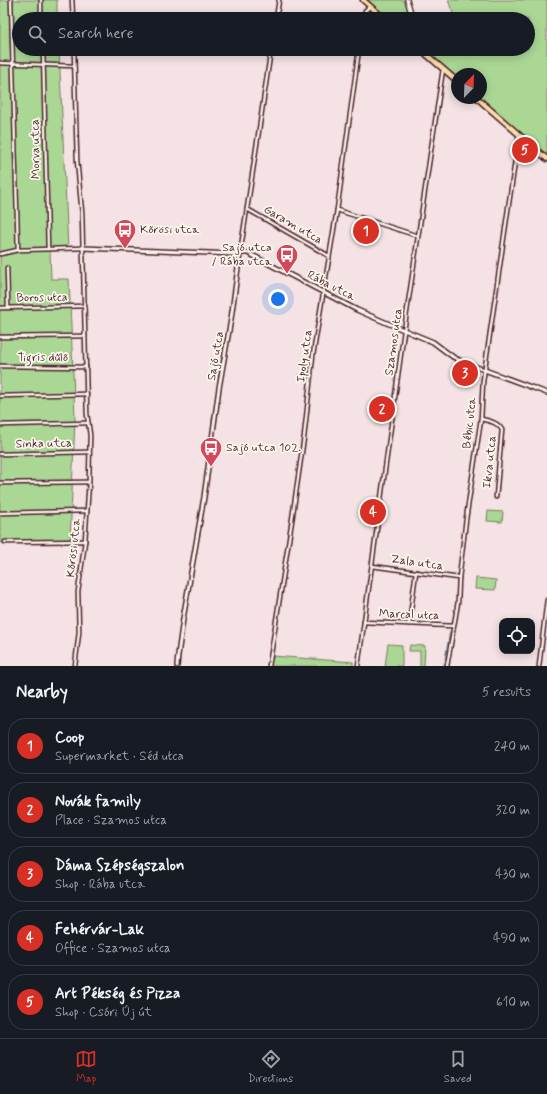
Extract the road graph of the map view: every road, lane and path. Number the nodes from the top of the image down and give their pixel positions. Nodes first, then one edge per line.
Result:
1 (11, 0) edge
2 (41, 0) edge
3 (72, 0) edge
4 (279, 0) edge
5 (363, 0) edge
6 (407, 0) edge
7 (370, 6) junction
8 (42, 12) edge
9 (73, 12) edge
10 (277, 12) edge
11 (365, 12) edge
12 (377, 12) edge
13 (411, 12) edge
14 (12, 32) edge
15 (13, 56) edge
16 (42, 56) edge
17 (74, 56) edge
18 (270, 56) edge
19 (358, 56) edge
20 (428, 56) edge
21 (0, 63) edge
22 (13, 63) junction
23 (43, 64) junction
24 (74, 66) junction
25 (443, 68) junction
26 (451, 75) edge
27 (484, 104) edge
28 (519, 134) junction
29 (547, 159) edge
30 (247, 209) junction
31 (337, 210) junction
32 (418, 236) junction
33 (84, 248) junction
34 (48, 249) junction
35 (18, 250) junction
36 (240, 253) junction
37 (0, 254) edge
38 (330, 256) junction
39 (7, 268) dead end
40 (324, 293) junction
41 (85, 306) junction
42 (8, 307) junction
43 (0, 308) edge
44 (404, 331) junction
45 (85, 336) junction
46 (0, 337) edge
47 (0, 366) edge
48 (86, 367) junction
49 (485, 370) junction
50 (547, 393) edge
51 (87, 394) junction
52 (0, 396) edge
53 (481, 419) junction
54 (88, 424) junction
55 (0, 425) edge
56 (89, 452) junction
57 (0, 454) edge
58 (89, 482) junction
59 (0, 483) edge
60 (496, 497) dead end
61 (87, 511) junction
62 (0, 513) edge
63 (85, 541) junction
64 (5, 542) dead end
65 (372, 566) junction
66 (416, 572) junction
67 (459, 578) junction
68 (547, 600) edge
69 (364, 622) junction
70 (409, 624) junction
71 (453, 626) junction
72 (75, 666) edge
73 (178, 666) edge
74 (269, 666) edge
75 (358, 666) edge
76 (447, 666) edge
77 (539, 666) edge

1 - 14 street
2 - 8 street
3 - 9 street
4 - 10 street
5 - 7 main road
6 - 13 main road
7 - 11 street
7 - 12 main road
15 - 22 street
16 - 23 street, Morva utca
17 - 24 street, Kőrösi utca
18 - 30 street, Sajó utca
19 - 31 street, Ipoly utca
20 - 25 main road
21 - 22 street
22 - 23 street
22 - 35 street
23 - 24 street
23 - 34 street, Morva utca
24 - 33 street, Kőrösi utca
25 - 26 main road
25 - 32 street, Szamos utca
27 - 28 main road
28 - 29 main road
28 - 49 street, Bébic utca
30 - 36 street, Sajó utca
30 - 38 street, Garam utca
31 - 32 street
31 - 38 street, Ipoly utca
32 - 44 street, Szamos utca
33 - 34 street, Rába utca
33 - 36 street, Rába utca
33 - 41 street, Kőrösi utca
34 - 35 street, Rába utca
35 - 37 street, Rába utca
36 - 40 street, Rába utca
36 - 73 street, Sajó utca
38 - 40 street, Ipoly utca
39 - 42 street
40 - 44 street, Rába utca
40 - 74 street, Ipoly utca
41 - 42 street, Boros utca
41 - 45 street, Kőrösi utca
42 - 43 street, Boros utca
44 - 49 street, Rába utca
44 - 65 street, Szamos utca
45 - 46 street
45 - 48 street, Kőrösi utca
47 - 48 street, Tigris dűlő
48 - 51 street, Kőrösi utca
49 - 50 street, Rába utca
49 - 53 street, Bébic utca
51 - 52 street
51 - 54 street, Kőrösi utca
53 - 60 street, Ikva utca
53 - 67 street, Bébic utca
54 - 55 street
54 - 56 street, Kőrösi utca
56 - 57 street, Sinka utca
56 - 58 street, Kőrösi utca
58 - 59 street
58 - 61 street, Kőrösi utca
61 - 62 street
61 - 63 street, Kőrösi utca
63 - 64 street
63 - 72 street, Kőrösi utca
65 - 66 street, Zala utca
65 - 69 street, Szamos utca
66 - 67 street, Zala utca
66 - 70 street
67 - 71 street, Bébic utca
68 - 77 street
69 - 70 street, Marcal utca
69 - 75 street, Szamos utca
70 - 71 street, Marcal utca
71 - 76 street, Bébic utca

